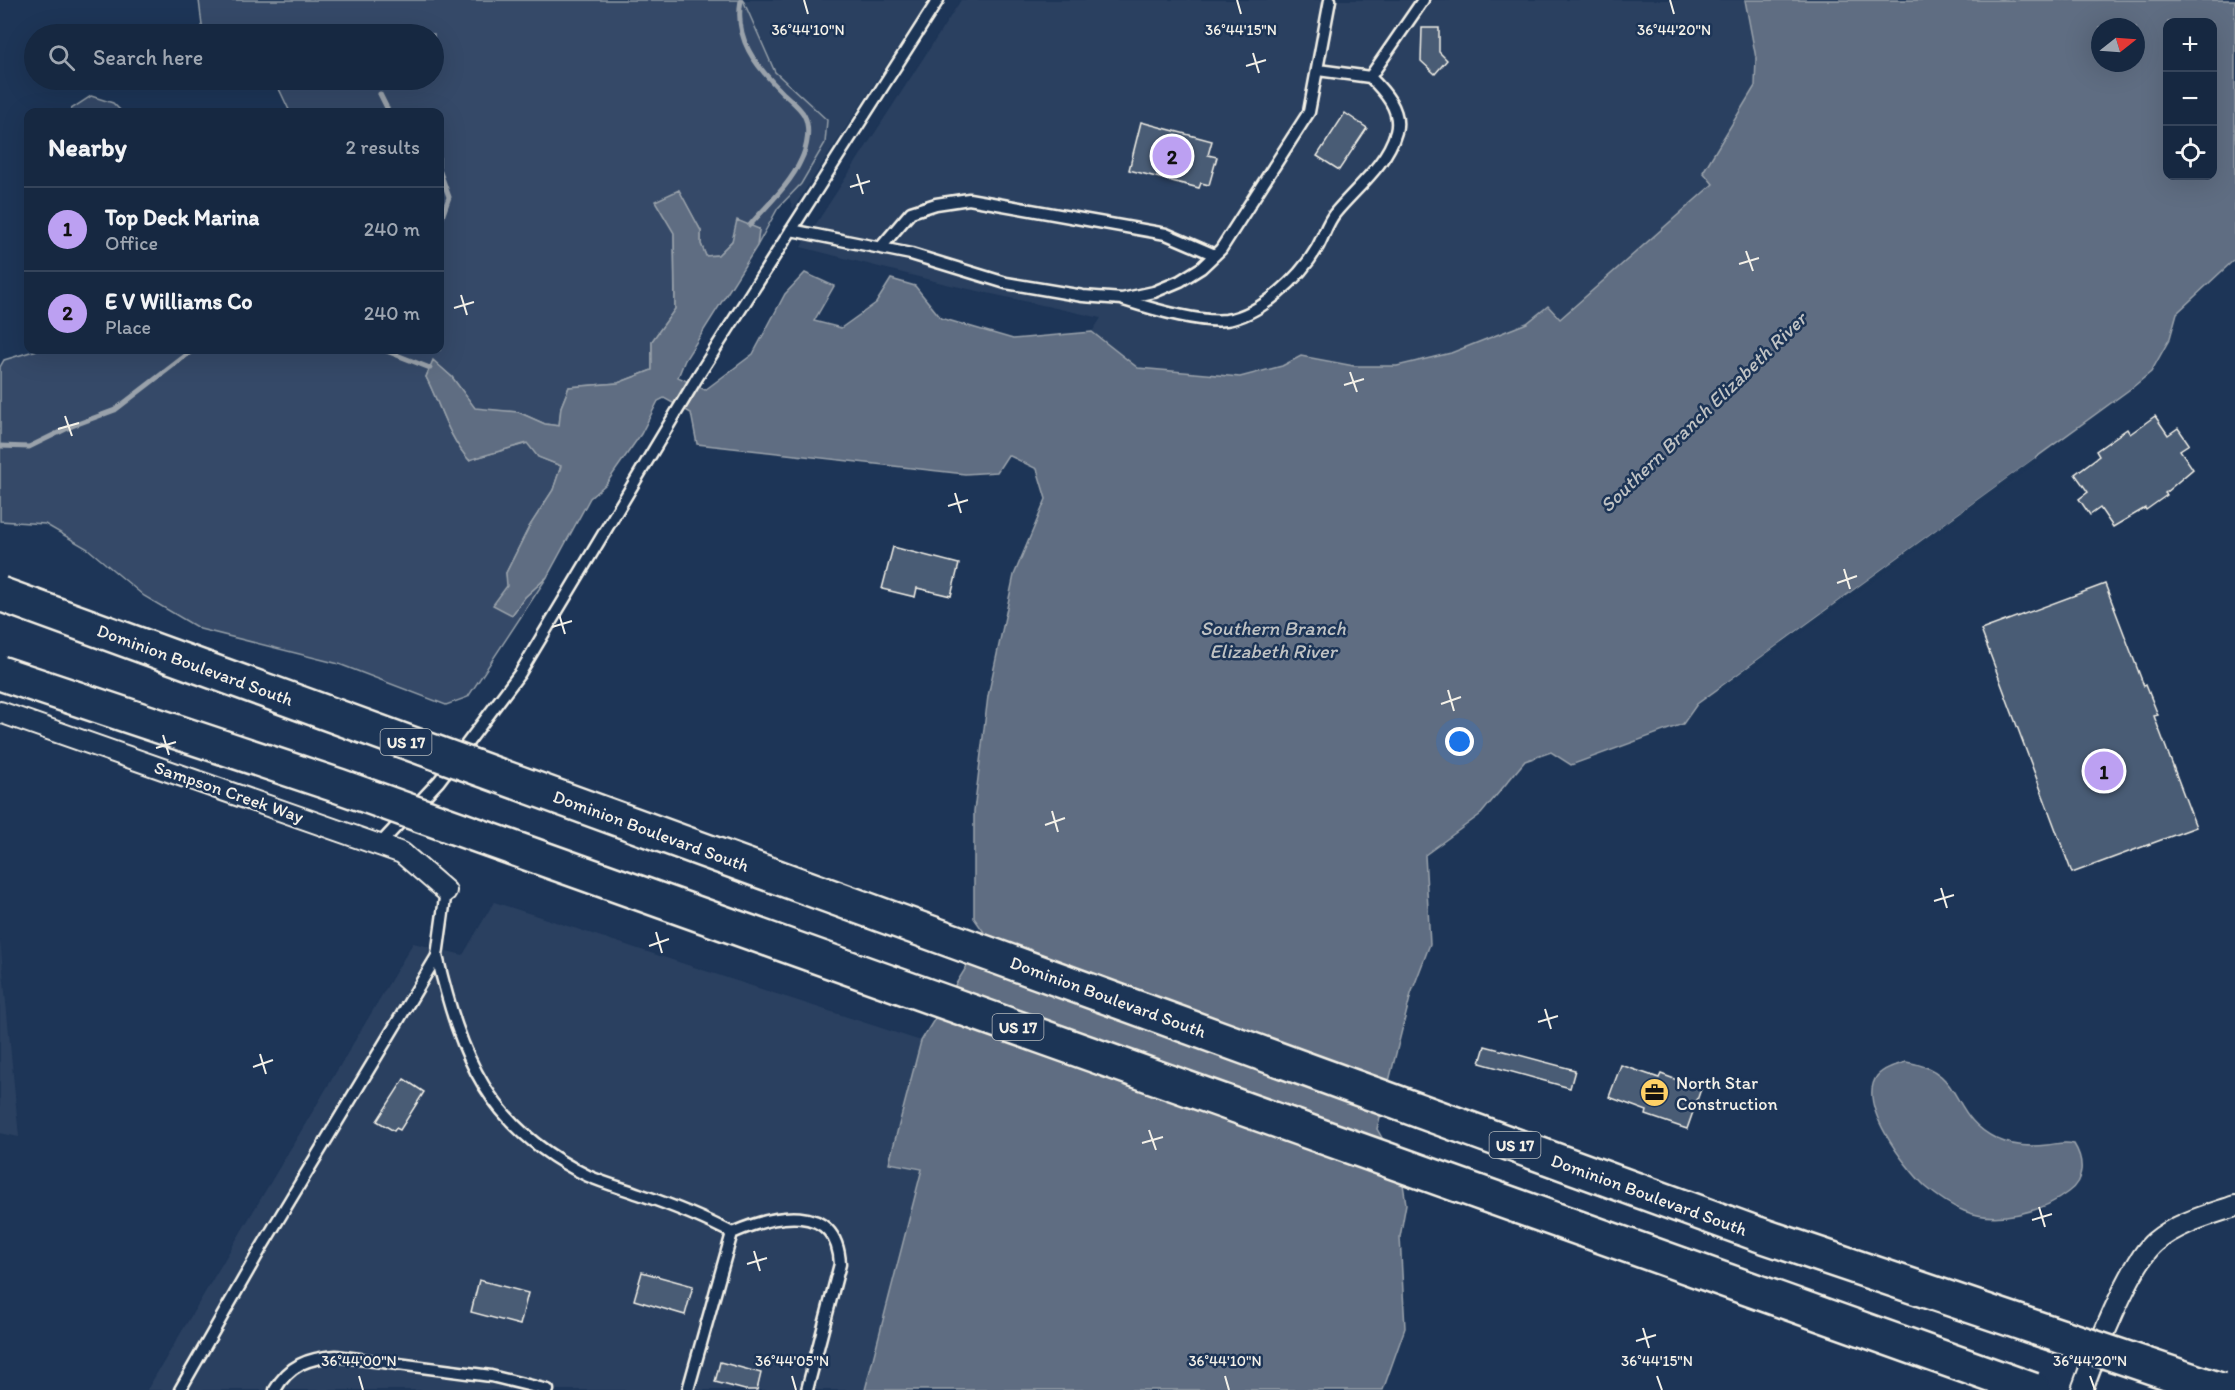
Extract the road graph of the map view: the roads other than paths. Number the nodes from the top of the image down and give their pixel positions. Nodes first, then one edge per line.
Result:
1 (938, 0) edge
2 (1330, 0) edge
3 (1423, 0) edge
4 (1318, 70) junction
5 (1370, 77) junction
6 (790, 230) junction
7 (881, 247) junction
8 (1215, 255) junction
9 (1122, 299) junction
10 (0, 594) edge
11 (0, 673) edge
12 (0, 712) edge
13 (380, 844) junction
14 (446, 891) joint
15 (437, 956) junction
16 (2235, 1206) edge
17 (732, 1233) junction
18 (180, 1390) edge
19 (275, 1390) edge
20 (548, 1390) edge
21 (688, 1390) edge
22 (807, 1390) edge
23 (2033, 1390) edge
24 (2082, 1390) edge
25 (2220, 1390) edge

1 - 6 lane
2 - 4 lane
3 - 5 lane
4 - 5 lane
4 - 8 lane
5 - 9 lane
6 - 7 lane
6 - 13 lane
7 - 8 lane
7 - 9 lane
8 - 9 lane
10 - 25 highway, Dominion Boulevard South / US 17, bridge
11 - 23 highway, US 17, bridge
12 - 13 street, Sampson Creek Way
13 - 14 street, Sampson Creek Way
14 - 15 lane
15 - 17 lane
15 - 18 lane
16 - 24 street
17 - 21 lane
17 - 22 lane
19 - 20 lane

